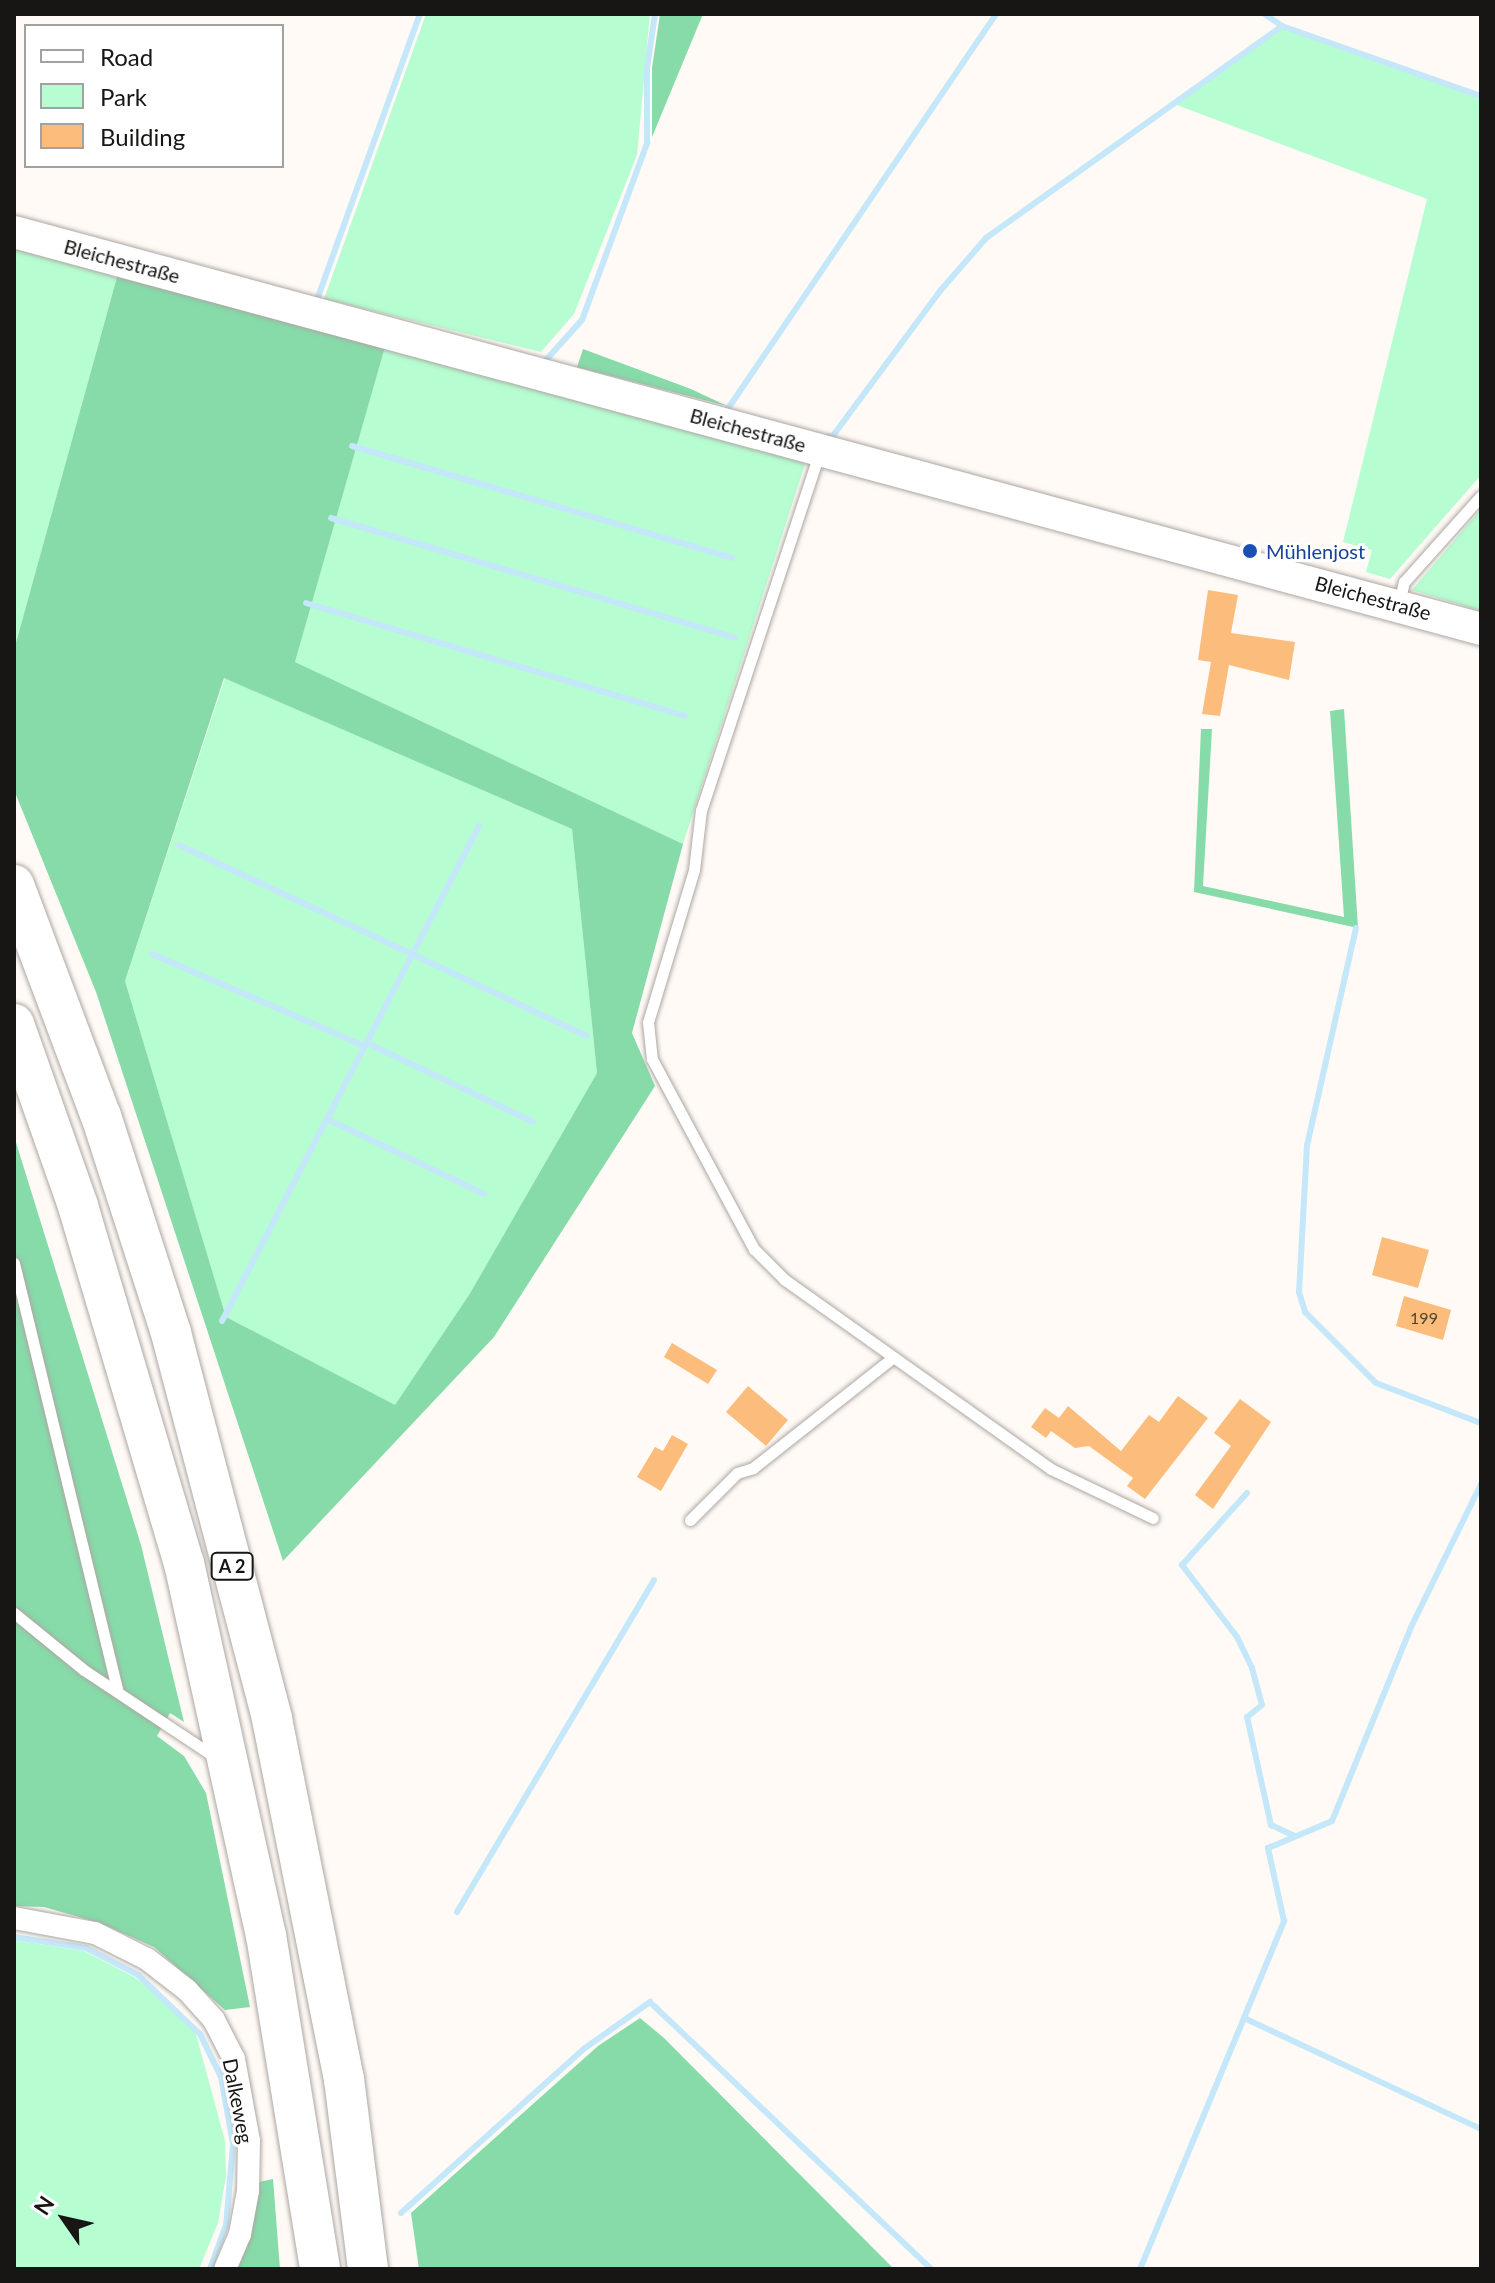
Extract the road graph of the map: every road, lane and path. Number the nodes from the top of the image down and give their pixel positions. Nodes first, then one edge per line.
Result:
1 (14, 232) edge
2 (821, 450) junction
3 (1481, 496) edge
4 (1399, 604) junction
5 (1481, 629) edge
6 (14, 885) edge
7 (18, 1051) edge
8 (14, 1263) edge
9 (891, 1359) junction
10 (1153, 1518) dead end
11 (690, 1520) dead end
12 (14, 1613) edge
13 (118, 1692) junction
14 (233, 1769) junction
15 (14, 1918) edge
16 (225, 2269) edge
17 (320, 2269) edge
18 (368, 2269) edge

1 - 2 street, Bleichestraße
2 - 4 street, Bleichestraße
2 - 9 lane
3 - 4 lane
4 - 5 street, Bleichestraße
6 - 18 highway, A 2
7 - 14 highway, A 2
8 - 13 lane
9 - 10 lane
9 - 11 lane
12 - 13 lane
13 - 14 lane
14 - 17 highway, A 2
15 - 16 street, Dalkeweg

